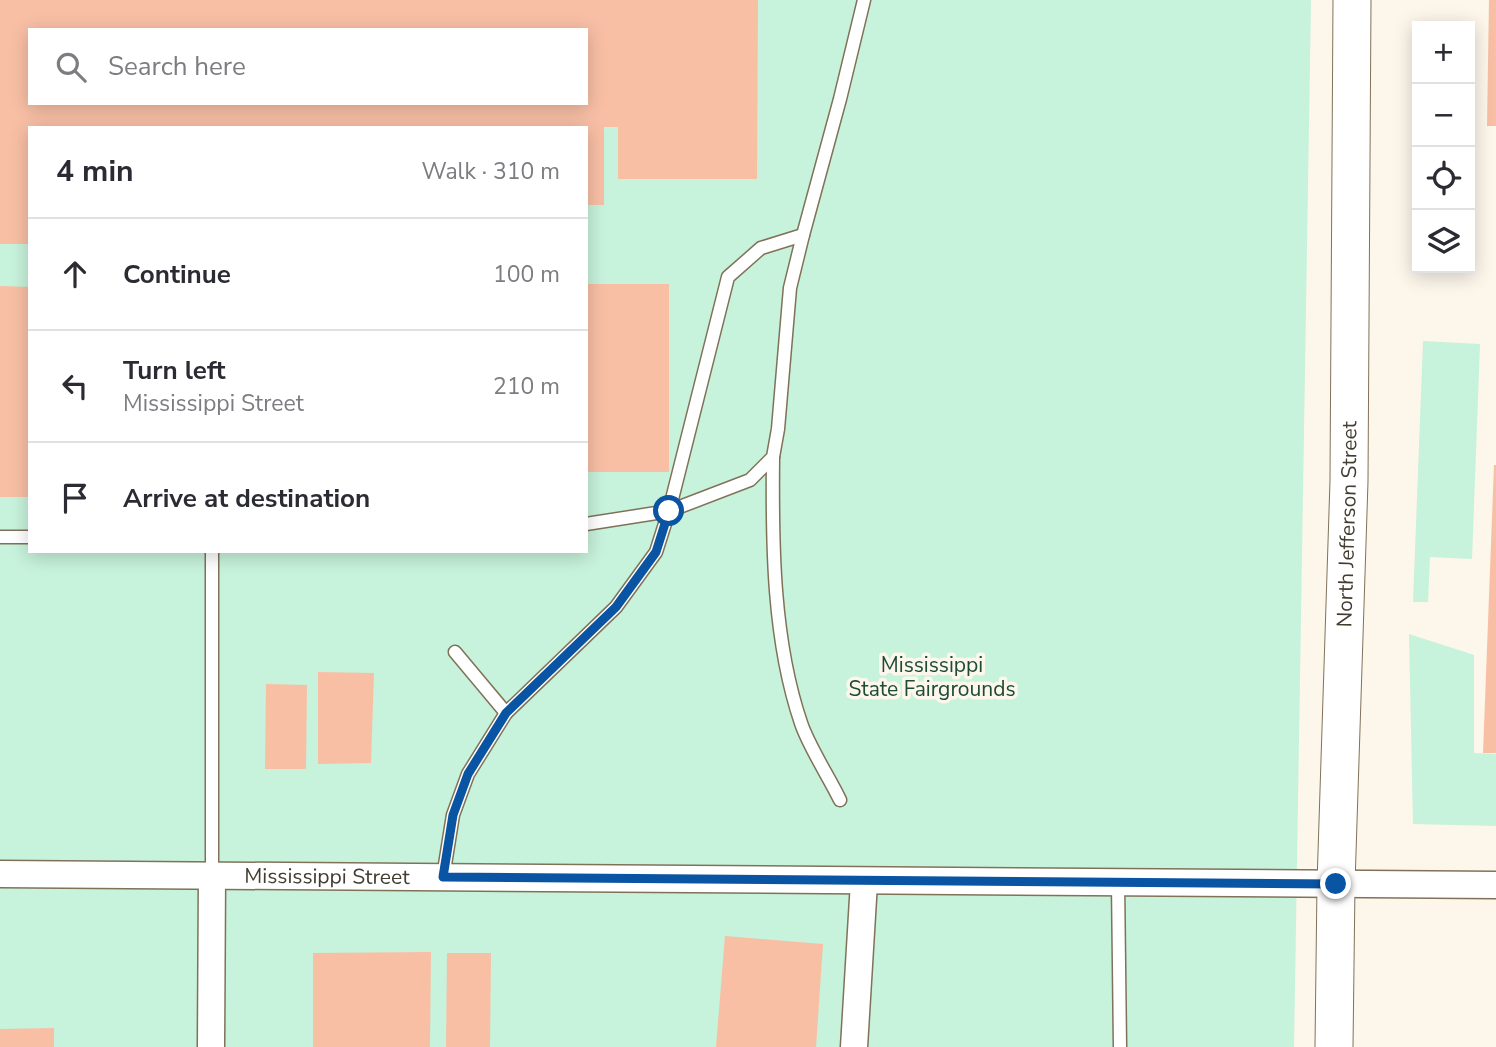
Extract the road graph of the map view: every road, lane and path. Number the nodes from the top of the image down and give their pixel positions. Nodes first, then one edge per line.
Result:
1 (864, 0) edge
2 (1352, 0) edge
3 (803, 235) junction
4 (773, 457) junction
5 (669, 511) junction
6 (588, 524) edge
7 (0, 537) edge
8 (28, 537) edge
9 (212, 553) edge
10 (455, 652) dead end
11 (506, 713) junction
12 (841, 800) dead end
13 (0, 874) edge
14 (212, 876) junction
15 (443, 877) junction
16 (864, 882) junction
17 (1118, 882) junction
18 (1336, 884) junction
19 (1496, 885) edge
20 (211, 1047) edge
21 (854, 1047) edge
22 (1120, 1047) edge
23 (1334, 1047) edge

1 - 3 lane
2 - 18 street, North Jefferson Street
3 - 4 lane
3 - 5 lane
4 - 5 lane
4 - 12 lane
5 - 6 lane
5 - 11 lane
7 - 8 lane
9 - 14 lane
10 - 11 lane
11 - 15 lane
13 - 14 street, Mississippi Street
14 - 15 street, Mississippi Street
14 - 20 street
15 - 16 street, Mississippi Street
16 - 17 street, Mississippi Street
16 - 21 street
17 - 18 street, Mississippi Street
17 - 22 lane
18 - 19 street, Mississippi Street
18 - 23 street, North Jefferson Street

